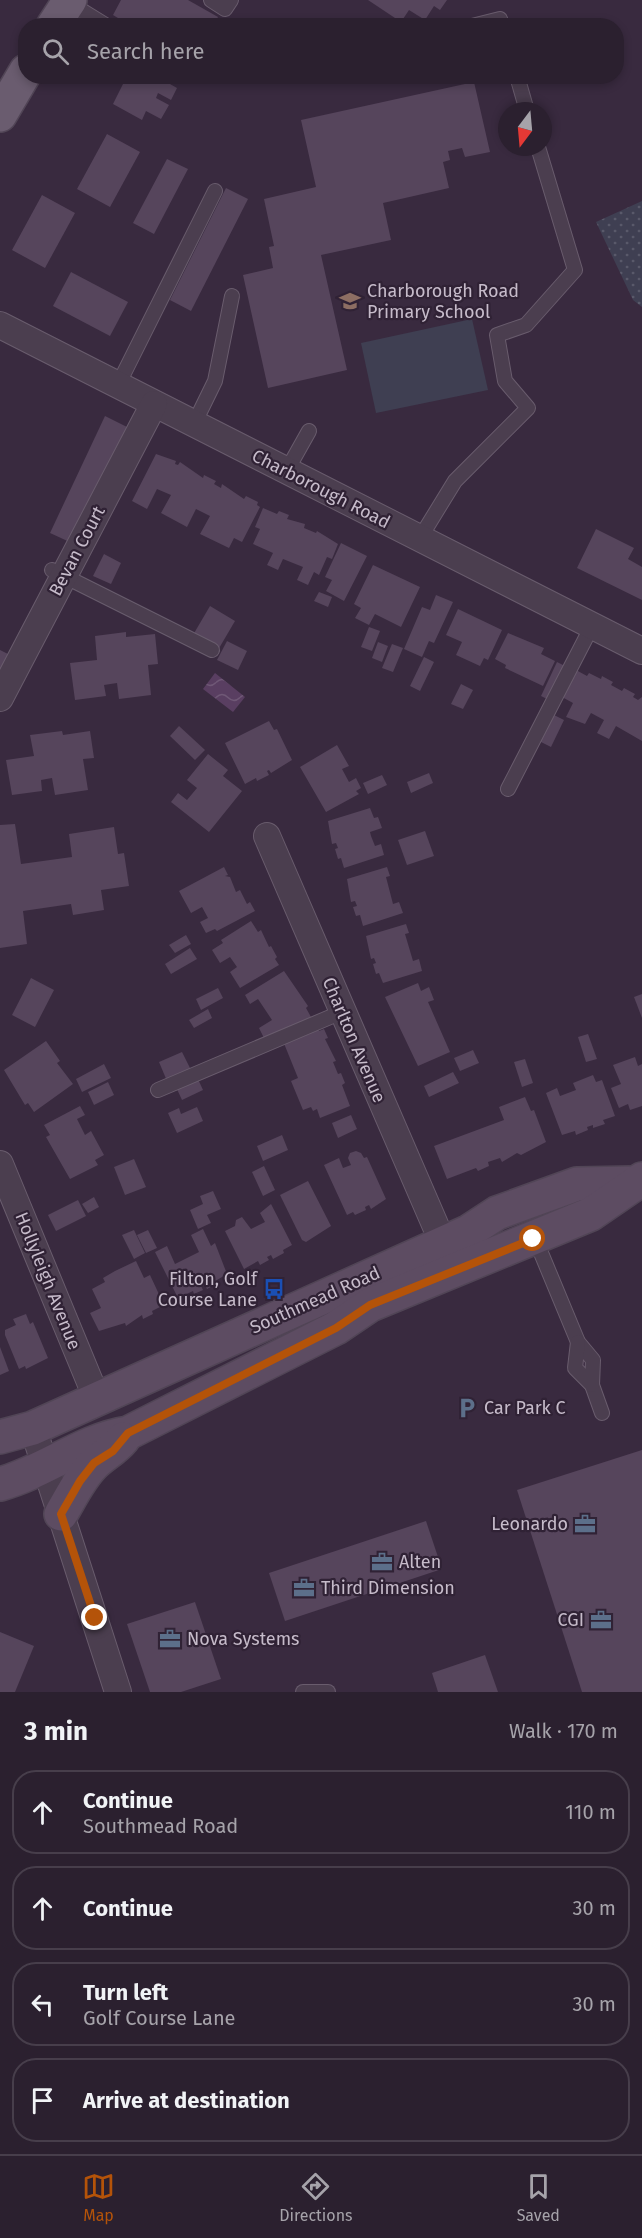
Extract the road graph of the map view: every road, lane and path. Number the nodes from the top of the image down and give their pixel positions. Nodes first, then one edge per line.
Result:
1 (211, 0) edge
2 (231, 0) edge
3 (64, 7) edge
4 (89, 18) edge
5 (18, 84) edge
6 (519, 84) edge
7 (524, 102) edge
8 (0, 115) edge
9 (541, 156) edge
10 (215, 191) dead end
11 (232, 296) dead end
12 (0, 325) edge
13 (118, 385) junction
14 (154, 404) junction
15 (194, 424) junction
16 (309, 431) dead end
17 (286, 472) junction
18 (420, 538) junction
19 (58, 573) junction
20 (592, 626) junction
21 (212, 650) dead end
22 (642, 651) edge
23 (0, 698) edge
24 (508, 789) dead end
25 (267, 836) dead end
26 (342, 1012) junction
27 (158, 1090) dead end
28 (0, 1164) edge
29 (637, 1181) edge
30 (548, 1195) junction
31 (455, 1237) junction
32 (533, 1239) junction
33 (97, 1399) junction
34 (602, 1413) dead end
35 (33, 1428) junction
36 (128, 1433) junction
37 (0, 1437) edge
38 (45, 1466) junction
39 (0, 1484) edge
40 (61, 1514) junction
41 (118, 1692) edge
42 (303, 1692) edge
43 (328, 1692) edge

1 - 2 lane
3 - 4 lane
5 - 8 main road
6 - 7 lane
9 - 18 lane
10 - 13 lane
11 - 15 lane
12 - 13 street, Charborough Road
13 - 14 street, Charborough Road
14 - 15 street, Charborough Road
14 - 19 street, Bevan Court
15 - 17 street, Charborough Road
16 - 17 lane
17 - 18 street, Charborough Road
18 - 20 street, Charborough Road
19 - 21 lane
19 - 23 street, Bevan Court
20 - 22 street, Charborough Road
20 - 24 lane
25 - 26 street, Charlton Avenue
26 - 27 lane
26 - 31 street, Charlton Avenue
28 - 33 street, Hollyleigh Avenue
29 - 30 main road, Southmead Road
29 - 32 main road, Southmead Road
30 - 31 main road, Southmead Road
30 - 32 lane
31 - 32 main road
31 - 33 main road, Southmead Road
32 - 34 lane
32 - 36 main road, Southmead Road
33 - 35 main road, Southmead Road
35 - 37 main road, Southmead Road
35 - 38 street
36 - 38 main road, Southmead Road
36 - 40 main road
38 - 39 main road, Southmead Road
38 - 40 street
40 - 41 street
42 - 43 lane

